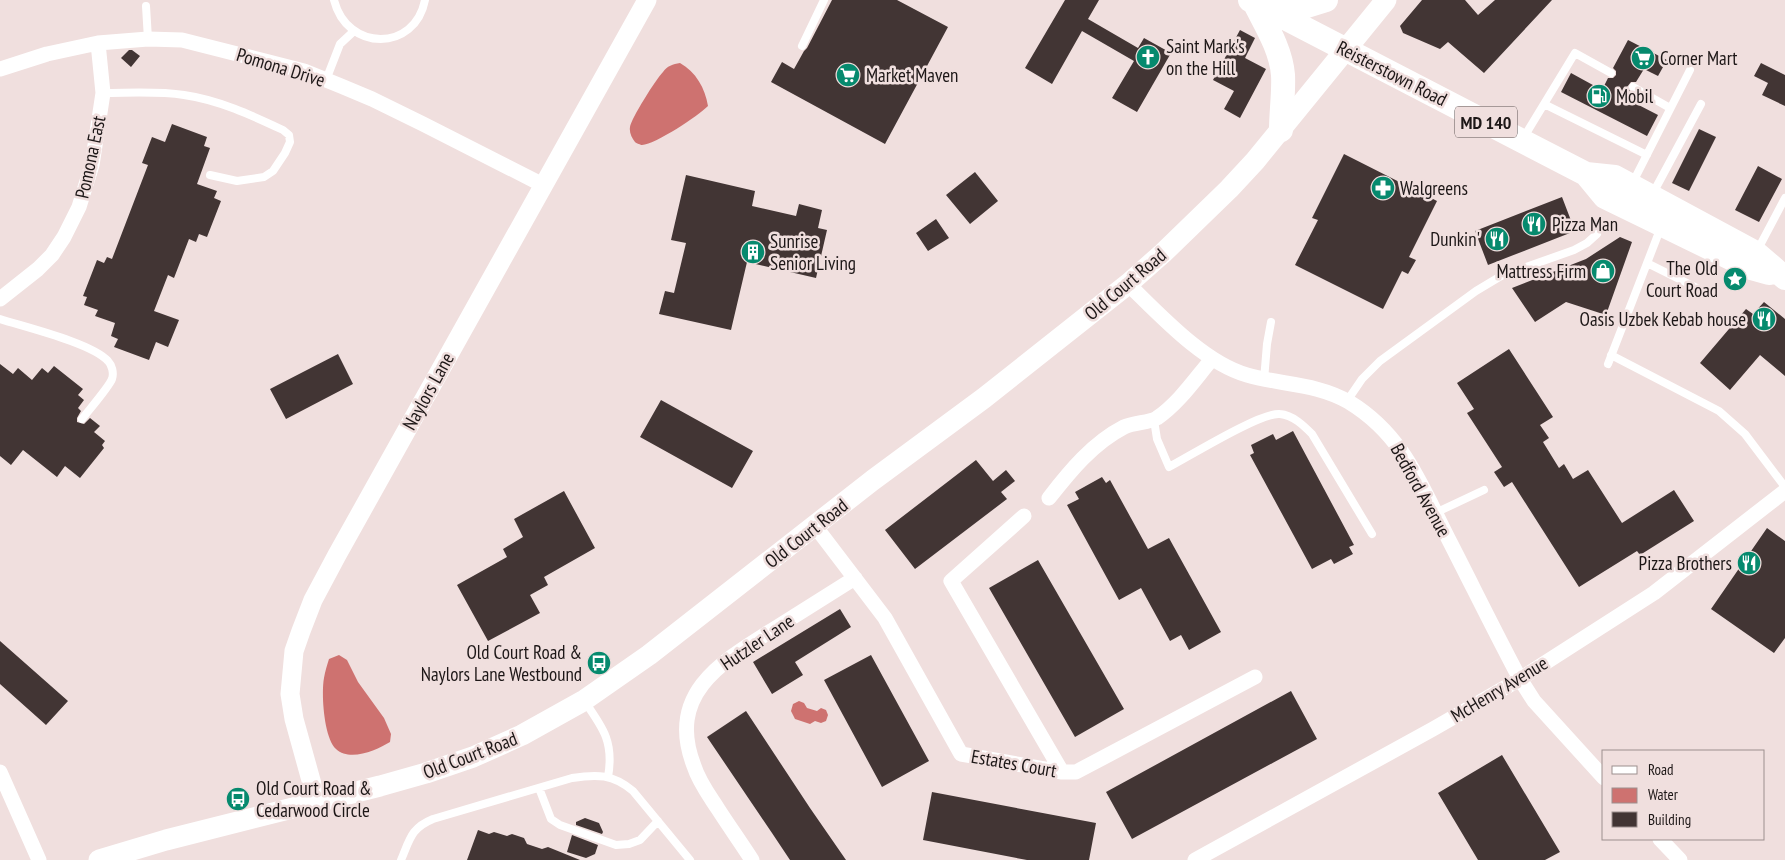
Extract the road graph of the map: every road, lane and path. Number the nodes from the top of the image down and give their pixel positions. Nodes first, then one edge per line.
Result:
1 (334, 0) edge
2 (425, 0) edge
3 (647, 0) edge
4 (824, 0) edge
5 (1326, 0) edge
6 (1386, 0) edge
7 (1256, 3) edge
8 (146, 6) dead end
9 (354, 30) junction
10 (148, 39) junction
11 (98, 43) junction
12 (802, 46) dead end
13 (1345, 49) junction
14 (0, 69) edge
15 (1690, 70) dead end
16 (1611, 74) dead end
17 (326, 80) junction
18 (1633, 87) dead end
19 (103, 93) junction
20 (1544, 104) junction
21 (1701, 104) dead end
22 (1670, 108) junction
23 (1280, 130) junction
24 (1522, 140) junction
25 (1647, 155) junction
26 (1586, 174) junction
27 (210, 175) dead end
28 (544, 186) junction
29 (1631, 186) junction
30 (1651, 197) junction
31 (1785, 198) edge
32 (1662, 225) junction
33 (1597, 234) dead end
34 (1756, 253) junction
35 (1647, 263) junction
36 (1783, 277) edge
37 (1128, 284) junction
38 (1709, 294) dead end
39 (0, 299) edge
40 (0, 319) edge
41 (1271, 322) dead end
42 (1611, 355) junction
43 (1212, 359) junction
44 (1608, 364) dead end
45 (1264, 380) junction
46 (1347, 401) junction
47 (82, 419) dead end
48 (1154, 420) junction
49 (1785, 487) edge
50 (1484, 490) dead end
51 (1785, 492) edge
52 (1049, 498) dead end
53 (1435, 513) junction
54 (1024, 516) dead end
55 (815, 526) junction
56 (1372, 534) dead end
57 (855, 578) junction
58 (1255, 677) dead end
59 (1520, 679) junction
60 (583, 701) junction
61 (0, 772) edge
62 (1062, 772) junction
63 (1602, 776) edge
64 (608, 777) junction
65 (539, 788) junction
66 (317, 802) junction
67 (658, 821) junction
68 (1661, 840) edge
69 (40, 860) edge
70 (99, 860) edge
71 (401, 860) edge
72 (690, 860) edge
73 (752, 860) edge
74 (1196, 860) edge
75 (1680, 860) edge

1 - 9 lane
2 - 9 lane
3 - 28 street, Naylors Lane
4 - 12 lane
5 - 7 main road
6 - 13 main road, Old Court Road
7 - 13 main road, Reisterstown Road / MD 140
7 - 23 main road
8 - 10 lane
9 - 17 lane
10 - 11 street, Pomona Drive
10 - 17 street, Pomona Drive
11 - 14 street, Pomona Drive
11 - 19 street, Pomona East
13 - 23 main road, Old Court Road
13 - 24 main road, Reisterstown Road / MD 140
15 - 22 lane
16 - 20 lane
17 - 28 street, Pomona Drive
18 - 22 lane
19 - 27 lane
19 - 39 street, Pomona East
20 - 24 lane
20 - 25 lane
21 - 30 lane
22 - 25 lane
23 - 37 main road, Old Court Road
24 - 26 main road, Reisterstown Road / MD 140
25 - 29 lane
26 - 29 main road, Reisterstown Road / MD 140
26 - 32 main road, Reisterstown Road
28 - 66 street, Naylors Lane
29 - 30 main road, Reisterstown Road / MD 140
30 - 34 main road, Reisterstown Road / MD 140
31 - 34 lane
32 - 35 lane
32 - 36 main road, Reisterstown Road
33 - 46 lane
34 - 36 main road, Reisterstown Road / MD 140
35 - 38 lane
35 - 42 lane
37 - 43 street, Bedford Avenue
37 - 55 main road, Old Court Road
40 - 47 lane
41 - 45 lane
42 - 44 lane
42 - 49 lane
43 - 45 street, Bedford Avenue
43 - 48 street
45 - 46 street, Bedford Avenue
46 - 53 street, Bedford Avenue
48 - 52 street
48 - 56 lane
50 - 53 lane
51 - 59 street, McHenry Avenue
53 - 59 street, Bedford Avenue
54 - 62 street
55 - 57 street, Estates Court
55 - 60 main road, Old Court Road
57 - 62 street, Estates Court
57 - 73 street, Hutzler Lane
58 - 62 street, Estates Court
59 - 63 street, Bedford Avenue
59 - 74 street, McHenry Avenue
60 - 64 lane
60 - 66 main road, Old Court Road
61 - 69 street
64 - 65 lane
64 - 67 lane
65 - 67 lane
65 - 71 lane
66 - 70 main road, Old Court Road
67 - 72 lane
68 - 75 street

